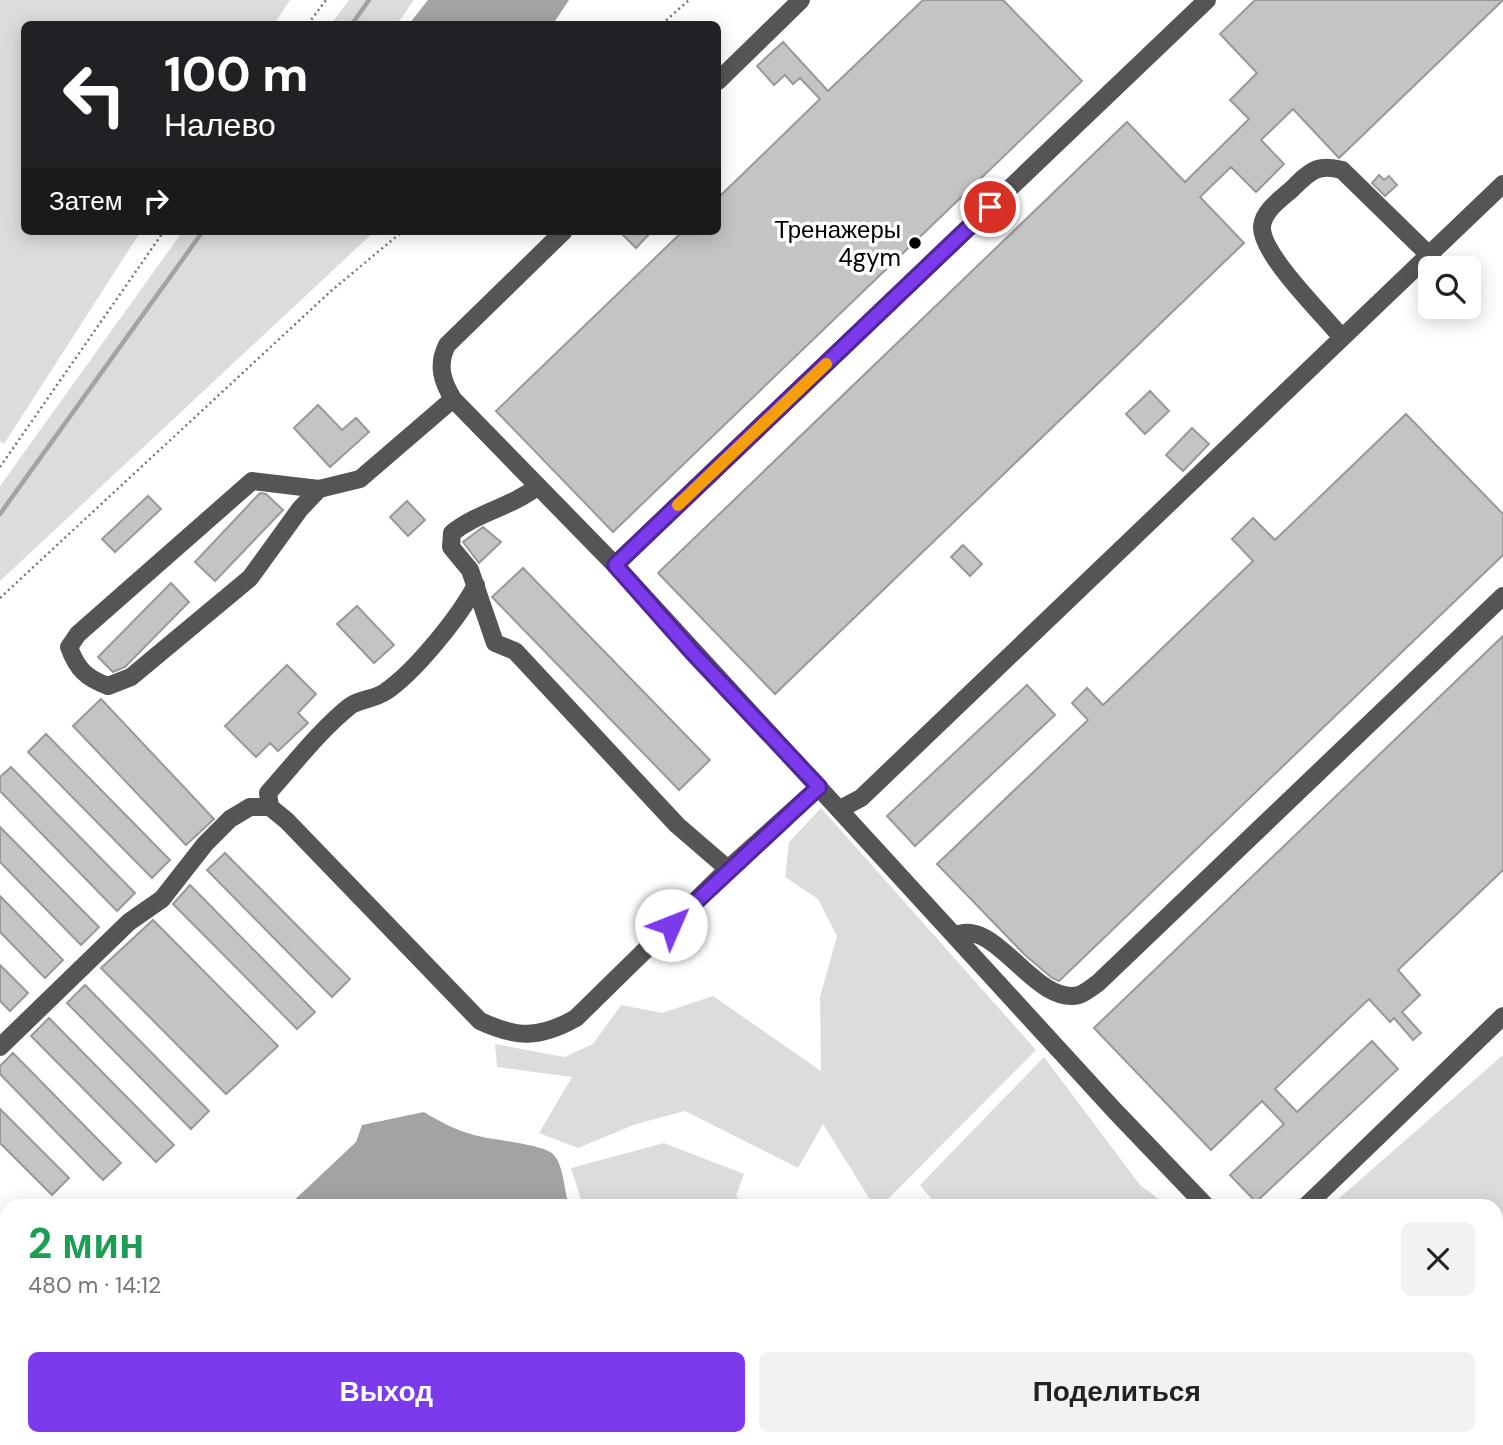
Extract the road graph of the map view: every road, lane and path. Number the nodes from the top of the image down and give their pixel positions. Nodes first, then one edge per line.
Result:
1 (326, 0) edge
2 (689, 0) edge
3 (801, 0) edge
4 (1207, 0) edge
5 (311, 21) edge
6 (665, 21) edge
7 (721, 78) edge
8 (1503, 184) edge
9 (161, 235) edge
10 (397, 235) edge
11 (560, 235) edge
12 (1429, 255) junction
13 (1342, 338) junction
14 (453, 399) junction
15 (0, 467) edge
16 (538, 486) junction
17 (319, 489) junction
18 (615, 565) junction
19 (476, 585) junction
20 (1503, 596) edge
21 (0, 597) edge
22 (819, 787) junction
23 (270, 807) junction
24 (841, 809) junction
25 (728, 869) junction
26 (955, 936) junction
27 (1503, 1016) edge
28 (0, 1046) edge
29 (1199, 1199) edge
30 (1313, 1199) edge

1 - 5 path
2 - 6 path
3 - 7 lane
4 - 18 lane
8 - 12 lane
9 - 15 path
10 - 21 path
11 - 14 lane
12 - 13 lane
12 - 13 lane
13 - 24 lane
14 - 16 lane
14 - 17 lane
16 - 18 lane
16 - 19 lane
17 - 17 lane
18 - 22 lane
19 - 23 lane
19 - 25 lane
20 - 26 lane
22 - 24 lane
22 - 25 lane
23 - 25 lane
23 - 28 lane
24 - 26 lane
26 - 29 lane
27 - 30 lane

